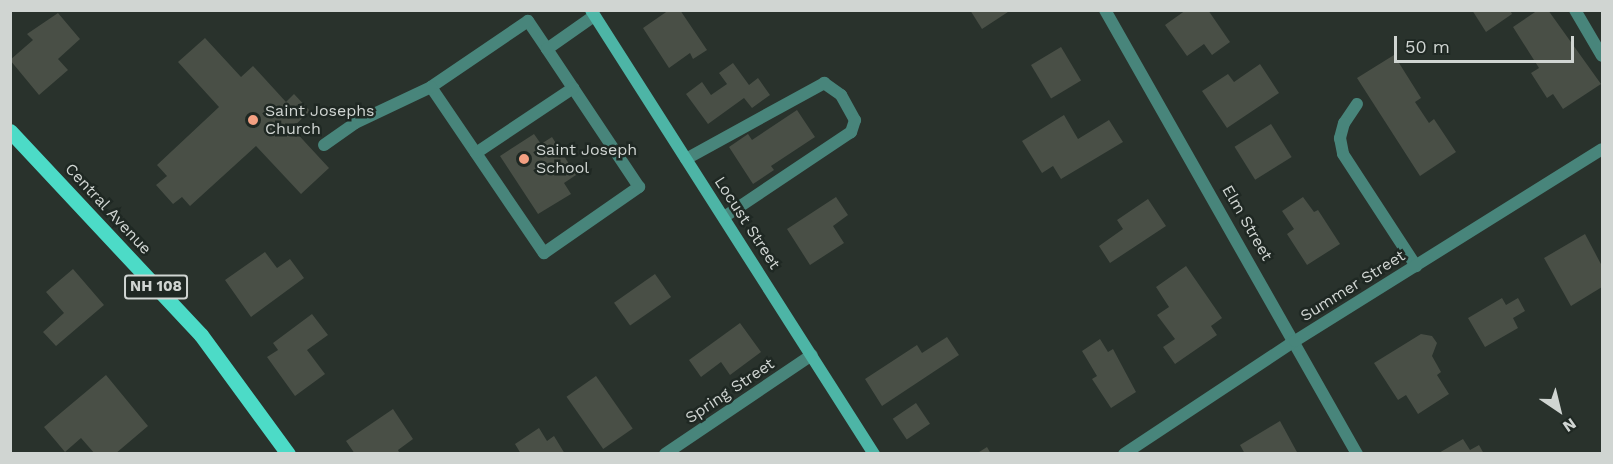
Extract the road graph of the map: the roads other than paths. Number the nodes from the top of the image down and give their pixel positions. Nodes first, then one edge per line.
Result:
1 (1105, 10) edge
2 (1575, 10) edge
3 (593, 13) edge
4 (547, 49) junction
5 (1602, 56) edge
6 (431, 87) junction
7 (573, 88) junction
8 (1357, 104) dead end
9 (10, 131) edge
10 (324, 145) dead end
11 (1602, 149) edge
12 (476, 153) junction
13 (686, 159) junction
14 (724, 217) junction
15 (1416, 266) junction
16 (1295, 341) junction
17 (812, 355) junction
18 (288, 453) edge
19 (665, 453) edge
20 (874, 453) edge
21 (1124, 453) edge
22 (1357, 453) edge

1 - 16 street, Elm Street
2 - 5 street
3 - 4 street
3 - 13 street, Locust Street
4 - 6 street
4 - 7 street
6 - 10 street
6 - 12 street
7 - 12 street
7 - 12 street
8 - 15 street
9 - 18 main road, Central Avenue / NH 108
11 - 15 street, Summer Street
13 - 14 street, Locust Street
13 - 14 street
14 - 17 street, Locust Street
15 - 16 street, Summer Street
16 - 21 street, Summer Street
16 - 22 street, Elm Street
17 - 19 street, Spring Street
17 - 20 street, Locust Street

